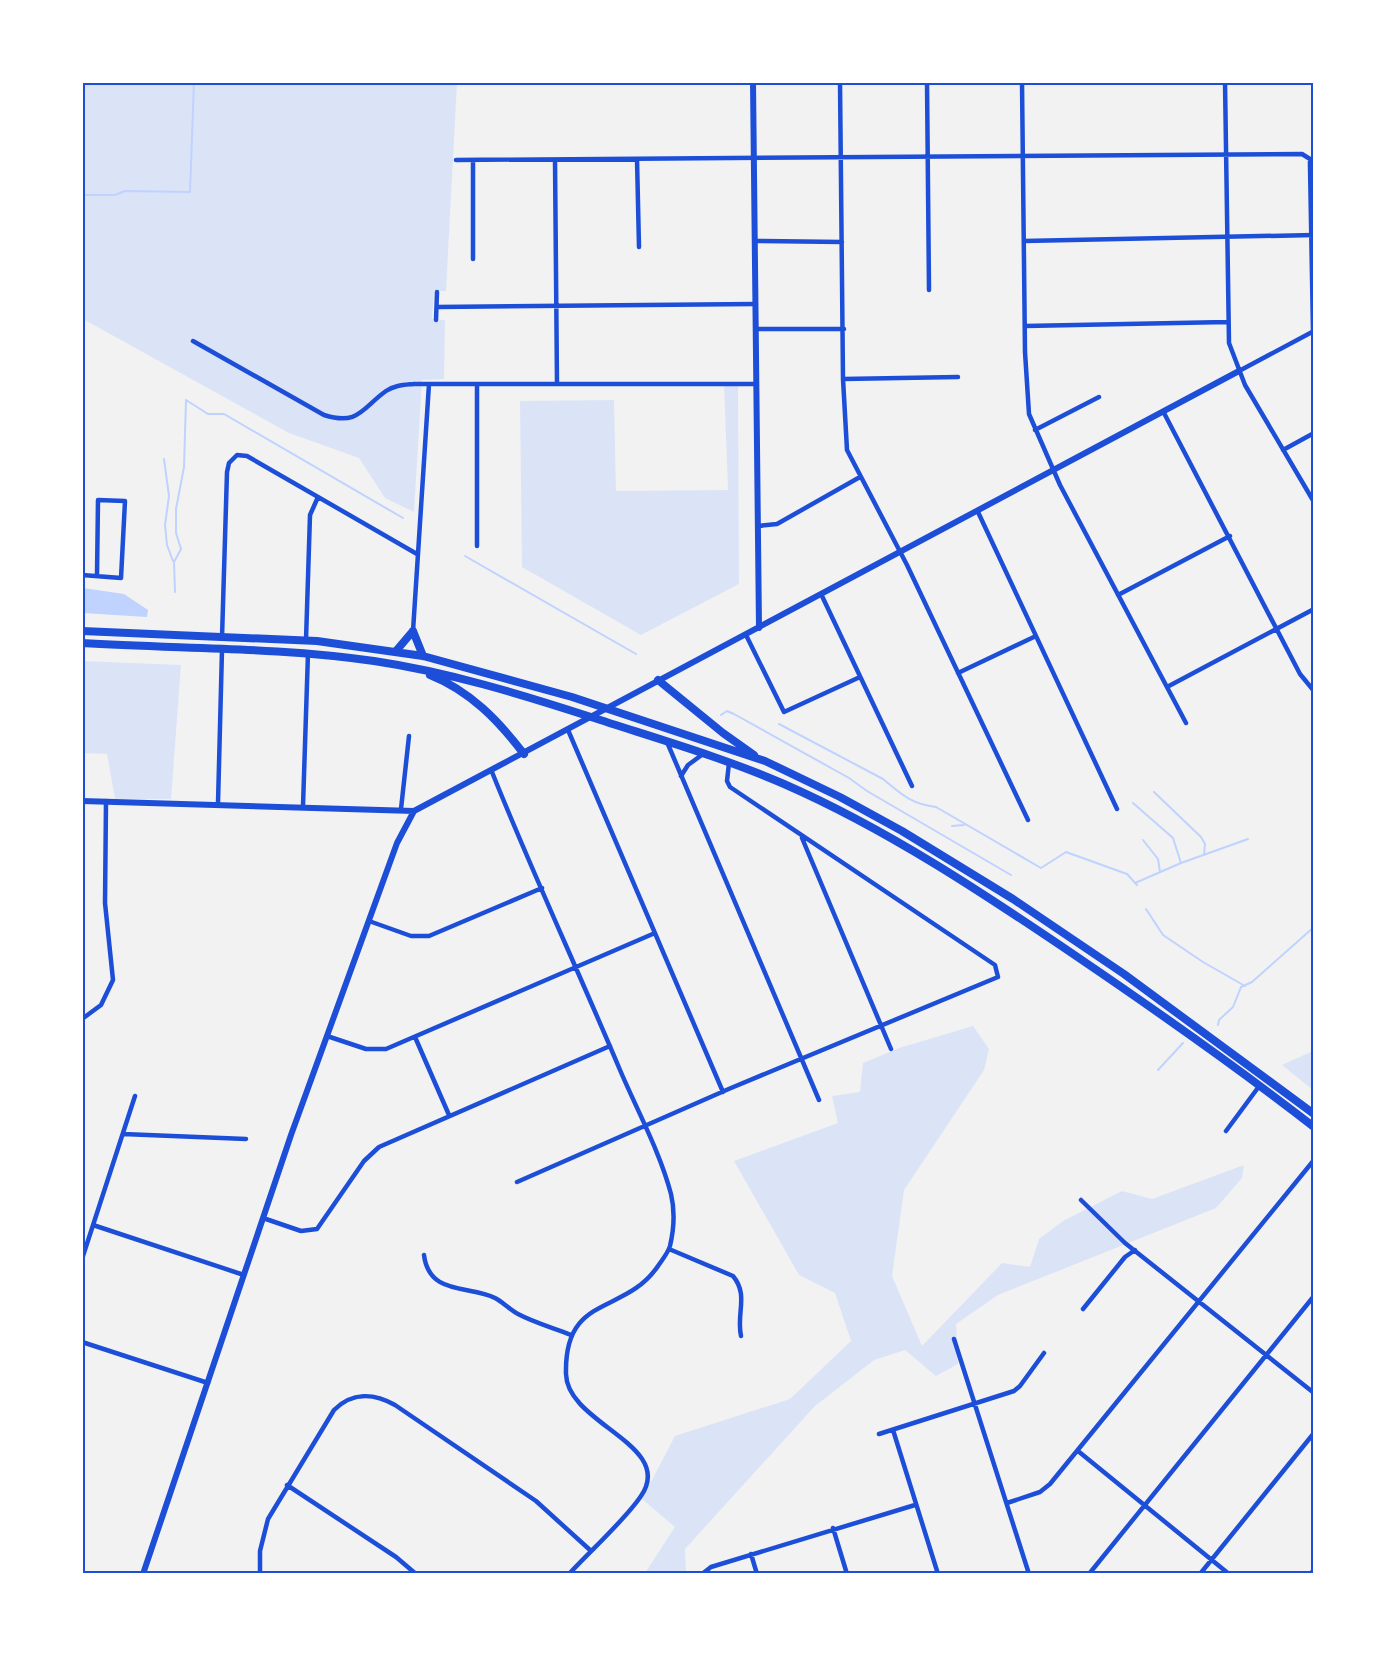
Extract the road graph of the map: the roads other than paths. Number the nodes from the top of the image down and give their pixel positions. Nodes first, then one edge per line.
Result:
1 (753, 82) edge
2 (840, 82) edge
3 (927, 82) edge
4 (1022, 82) edge
5 (1225, 82) edge
6 (1023, 154) junction
7 (1226, 154) junction
8 (927, 155) junction
9 (841, 156) junction
10 (754, 158) junction
11 (637, 159) junction
12 (456, 160) dead end
13 (473, 160) junction
14 (555, 160) junction
15 (1313, 235) edge
16 (1227, 238) junction
17 (755, 241) junction
18 (1024, 241) junction
19 (842, 242) junction
20 (639, 247) dead end
21 (473, 260) dead end
22 (929, 290) dead end
23 (437, 292) dead end
24 (755, 304) junction
25 (556, 306) junction
26 (437, 307) junction
27 (436, 320) dead end
28 (1227, 322) junction
29 (1025, 326) junction
30 (756, 329) junction
31 (844, 329) junction
32 (1313, 331) edge
33 (192, 341) dead end
34 (1239, 371) junction
35 (958, 377) dead end
36 (843, 379) junction
37 (429, 384) junction
38 (477, 384) junction
39 (557, 384) junction
40 (756, 384) junction
41 (1099, 397) dead end
42 (1164, 413) junction
43 (1035, 430) junction
44 (1314, 433) edge
45 (1283, 450) junction
46 (1054, 472) junction
47 (860, 477) junction
48 (318, 497) junction
49 (1314, 502) edge
50 (978, 512) junction
51 (758, 526) junction
52 (1230, 536) junction
53 (477, 546) dead end
54 (901, 553) junction
55 (417, 554) junction
56 (82, 575) edge
57 (97, 576) junction
58 (1118, 595) junction
59 (822, 596) junction
60 (1314, 609) edge
61 (1278, 627) junction
62 (759, 628) junction
63 (413, 631) junction
64 (82, 632) edge
65 (746, 635) junction
66 (1036, 636) junction
67 (222, 638) junction
68 (306, 640) junction
69 (82, 643) edge
70 (222, 649) junction
71 (396, 651) junction
72 (308, 653) junction
73 (423, 656) junction
74 (416, 669) junction
75 (958, 674) junction
76 (860, 677) junction
77 (658, 680) junction
78 (1167, 687) junction
79 (1314, 691) edge
80 (607, 709) junction
81 (591, 717) junction
82 (1186, 723) dead end
83 (568, 730) junction
84 (409, 736) dead end
85 (667, 742) junction
86 (524, 754) junction
87 (703, 754) junction
88 (765, 762) junction
89 (729, 764) junction
90 (492, 772) junction
91 (681, 776) junction
92 (912, 786) dead end
93 (82, 801) edge
94 (106, 801) junction
95 (218, 803) junction
96 (303, 806) junction
97 (401, 809) junction
98 (1117, 809) dead end
99 (414, 811) junction
100 (1028, 820) dead end
101 (802, 838) junction
102 (542, 888) junction
103 (369, 921) junction
104 (656, 933) junction
105 (576, 968) junction
106 (82, 1019) edge
107 (881, 1026) junction
108 (327, 1036) junction
109 (415, 1037) junction
110 (610, 1046) junction
111 (891, 1049) dead end
112 (802, 1059) junction
113 (1260, 1085) junction
114 (723, 1092) junction
115 (135, 1096) dead end
116 (819, 1100) dead end
117 (1314, 1114) edge
118 (449, 1115) junction
119 (645, 1127) junction
120 (1314, 1127) edge
121 (1226, 1131) dead end
122 (123, 1134) junction
123 (246, 1139) dead end
124 (1314, 1160) edge
125 (517, 1182) dead end
126 (1081, 1200) dead end
127 (263, 1218) junction
128 (93, 1225) junction
129 (669, 1249) junction
130 (1135, 1250) junction
131 (424, 1255) dead end
132 (82, 1259) edge
133 (244, 1275) junction
134 (1314, 1296) edge
135 (1200, 1300) junction
136 (1083, 1309) dead end
137 (571, 1335) junction
138 (741, 1336) dead end
139 (954, 1339) dead end
140 (82, 1342) edge
141 (1044, 1353) dead end
142 (1267, 1354) junction
143 (208, 1383) junction
144 (1314, 1393) edge
145 (975, 1404) junction
146 (893, 1430) junction
147 (1314, 1433) edge
148 (879, 1434) dead end
149 (1078, 1451) junction
150 (287, 1485) junction
151 (1007, 1503) junction
152 (1145, 1504) junction
153 (915, 1505) junction
154 (833, 1528) junction
155 (591, 1550) junction
156 (751, 1554) junction
157 (1211, 1559) junction
158 (1314, 1570) edge
159 (143, 1574) edge
160 (260, 1574) edge
161 (416, 1574) edge
162 (569, 1574) edge
163 (702, 1574) edge
164 (757, 1574) edge
165 (847, 1574) edge
166 (938, 1574) edge
167 (1029, 1574) edge
168 (1089, 1574) edge
169 (1200, 1574) edge
170 (1229, 1574) edge
171 (1311, 1574) edge

1 - 10 street
2 - 9 street
3 - 8 street
4 - 6 street
5 - 7 street
6 - 7 street
6 - 8 street
6 - 18 street
7 - 15 street
7 - 16 street
8 - 9 street
8 - 22 street
9 - 10 street
9 - 19 street
10 - 11 street
10 - 17 street
11 - 14 street
11 - 20 street
12 - 13 street
13 - 14 street
13 - 21 street
14 - 25 street
15 - 16 street
15 - 32 street
16 - 18 street
16 - 28 street
17 - 19 street
17 - 24 street
18 - 29 street
19 - 31 street
23 - 26 street
24 - 25 street
24 - 30 street
25 - 26 street
25 - 39 street
26 - 27 street
28 - 29 street
28 - 34 street
29 - 43 street
30 - 31 street
30 - 40 street
31 - 36 street
32 - 34 street
33 - 37 street
34 - 42 street
34 - 45 street
35 - 36 street
36 - 47 street
37 - 38 street
37 - 55 street
38 - 39 street
38 - 53 street
39 - 40 street
40 - 51 street
41 - 43 street
42 - 46 street
42 - 52 street
43 - 46 street
44 - 45 street
45 - 49 street
46 - 50 street
46 - 58 street
47 - 51 street
47 - 54 street
48 - 55 street
48 - 67 street
48 - 68 street
50 - 54 street
50 - 66 street
51 - 62 street
52 - 58 street
52 - 61 street
54 - 59 street
54 - 75 street
55 - 63 street
56 - 57 street
57 - 57 street
58 - 78 street
59 - 62 street
59 - 76 street
60 - 61 street
61 - 78 street
61 - 79 street
62 - 65 street
63 - 71 highway
63 - 73 highway
64 - 67 highway
65 - 76 street
65 - 77 street
66 - 75 street
66 - 98 street
67 - 68 highway
68 - 71 highway
69 - 70 highway
70 - 72 highway
70 - 95 street
71 - 73 highway
72 - 74 highway
72 - 96 street
73 - 80 highway
74 - 81 highway
74 - 86 highway
75 - 100 street
76 - 92 street
77 - 80 street
77 - 88 highway
78 - 82 street
80 - 81 street
80 - 88 highway
81 - 83 street
81 - 85 highway
83 - 86 street
83 - 104 street
84 - 97 street
85 - 87 highway
85 - 91 street
86 - 90 street
87 - 89 highway
87 - 91 street
88 - 117 highway
89 - 101 street
89 - 113 highway
90 - 99 street
90 - 102 street
91 - 112 street
93 - 94 street
94 - 95 street
94 - 106 street
95 - 96 street
96 - 97 street
97 - 99 street
99 - 103 street
101 - 107 street
101 - 107 street
102 - 103 street
102 - 105 street
103 - 108 street
104 - 105 street
104 - 114 street
105 - 109 street
105 - 110 street
107 - 111 street
107 - 112 street
108 - 109 street
108 - 127 street
109 - 118 street
110 - 118 street
110 - 119 street
112 - 114 street
112 - 116 street
113 - 120 highway
113 - 121 street
114 - 119 street
115 - 122 street
118 - 127 street
119 - 125 street
119 - 129 street
122 - 123 street
122 - 128 street
124 - 135 street
126 - 130 street
127 - 133 street
128 - 132 street
128 - 133 street
129 - 137 street
129 - 138 street
130 - 135 street
130 - 136 street
131 - 137 street
133 - 143 street
134 - 142 street
135 - 142 street
135 - 149 street
137 - 155 street
139 - 145 street
140 - 143 street
141 - 145 street
142 - 144 street
142 - 152 street
143 - 159 street
145 - 146 street
145 - 151 street
146 - 148 street
146 - 153 street
147 - 157 street
149 - 151 street
149 - 152 street
150 - 155 street
150 - 160 street
150 - 161 street
151 - 167 street
152 - 157 street
152 - 168 street
153 - 154 street
153 - 166 street
154 - 156 street
154 - 165 street
155 - 162 street
156 - 163 street
156 - 164 street
157 - 169 street
157 - 170 street
158 - 171 street

